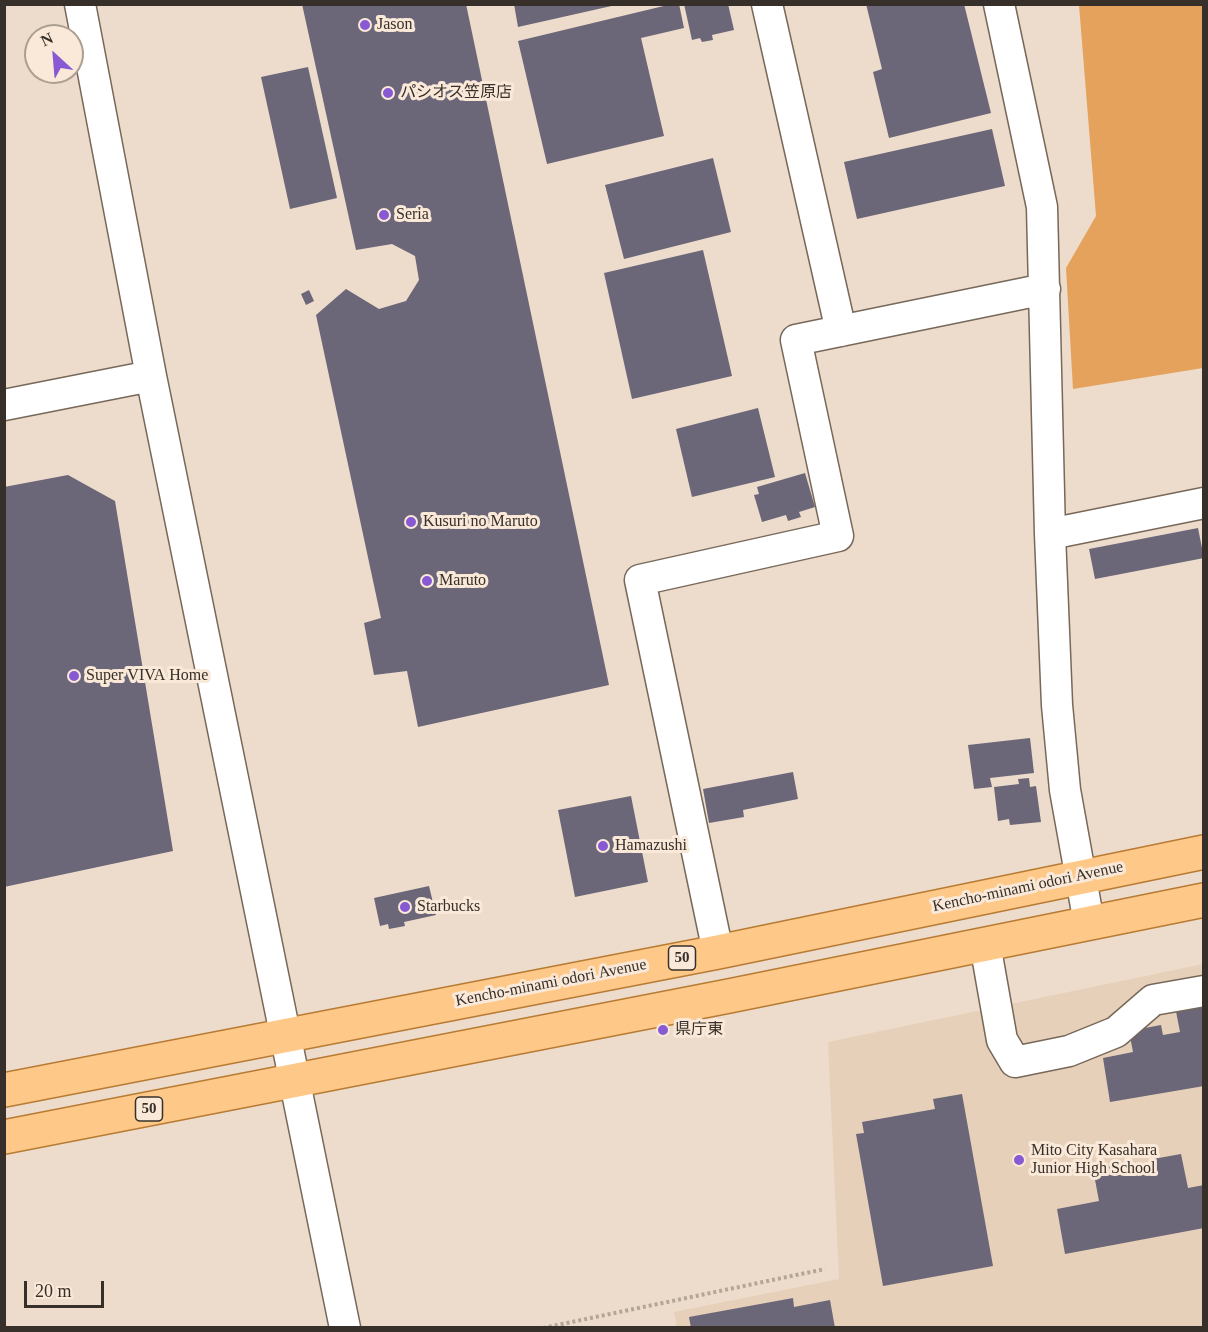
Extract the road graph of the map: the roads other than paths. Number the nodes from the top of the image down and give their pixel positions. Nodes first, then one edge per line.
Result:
1 (80, 4) edge
2 (767, 4) edge
3 (999, 4) edge
4 (1045, 289) junction
5 (841, 331) junction
6 (151, 376) junction
7 (4, 405) edge
8 (1203, 503) edge
9 (1050, 534) junction
10 (1203, 852) edge
11 (1080, 876) junction
12 (1203, 900) edge
13 (1089, 923) junction
14 (985, 944) junction
15 (718, 952) junction
16 (1203, 991) edge
17 (283, 1035) junction
18 (293, 1080) junction
19 (4, 1090) edge
20 (4, 1137) edge
21 (345, 1328) edge

1 - 6 street
2 - 5 street
3 - 4 street
4 - 5 street
4 - 9 street
5 - 15 street
6 - 7 street
6 - 17 street
8 - 9 street
9 - 11 street
10 - 11 main road, Kencho-minami odori Avenue / 50
11 - 13 street
11 - 15 main road, Kencho-minami odori Avenue / 50
12 - 13 main road, 50
13 - 14 main road, 50
14 - 16 street
14 - 18 main road, 50
15 - 17 main road, Kencho-minami odori Avenue / 50
17 - 18 street
17 - 19 main road, Kencho-minami odori Avenue / 50
18 - 20 main road, 50
18 - 21 street

